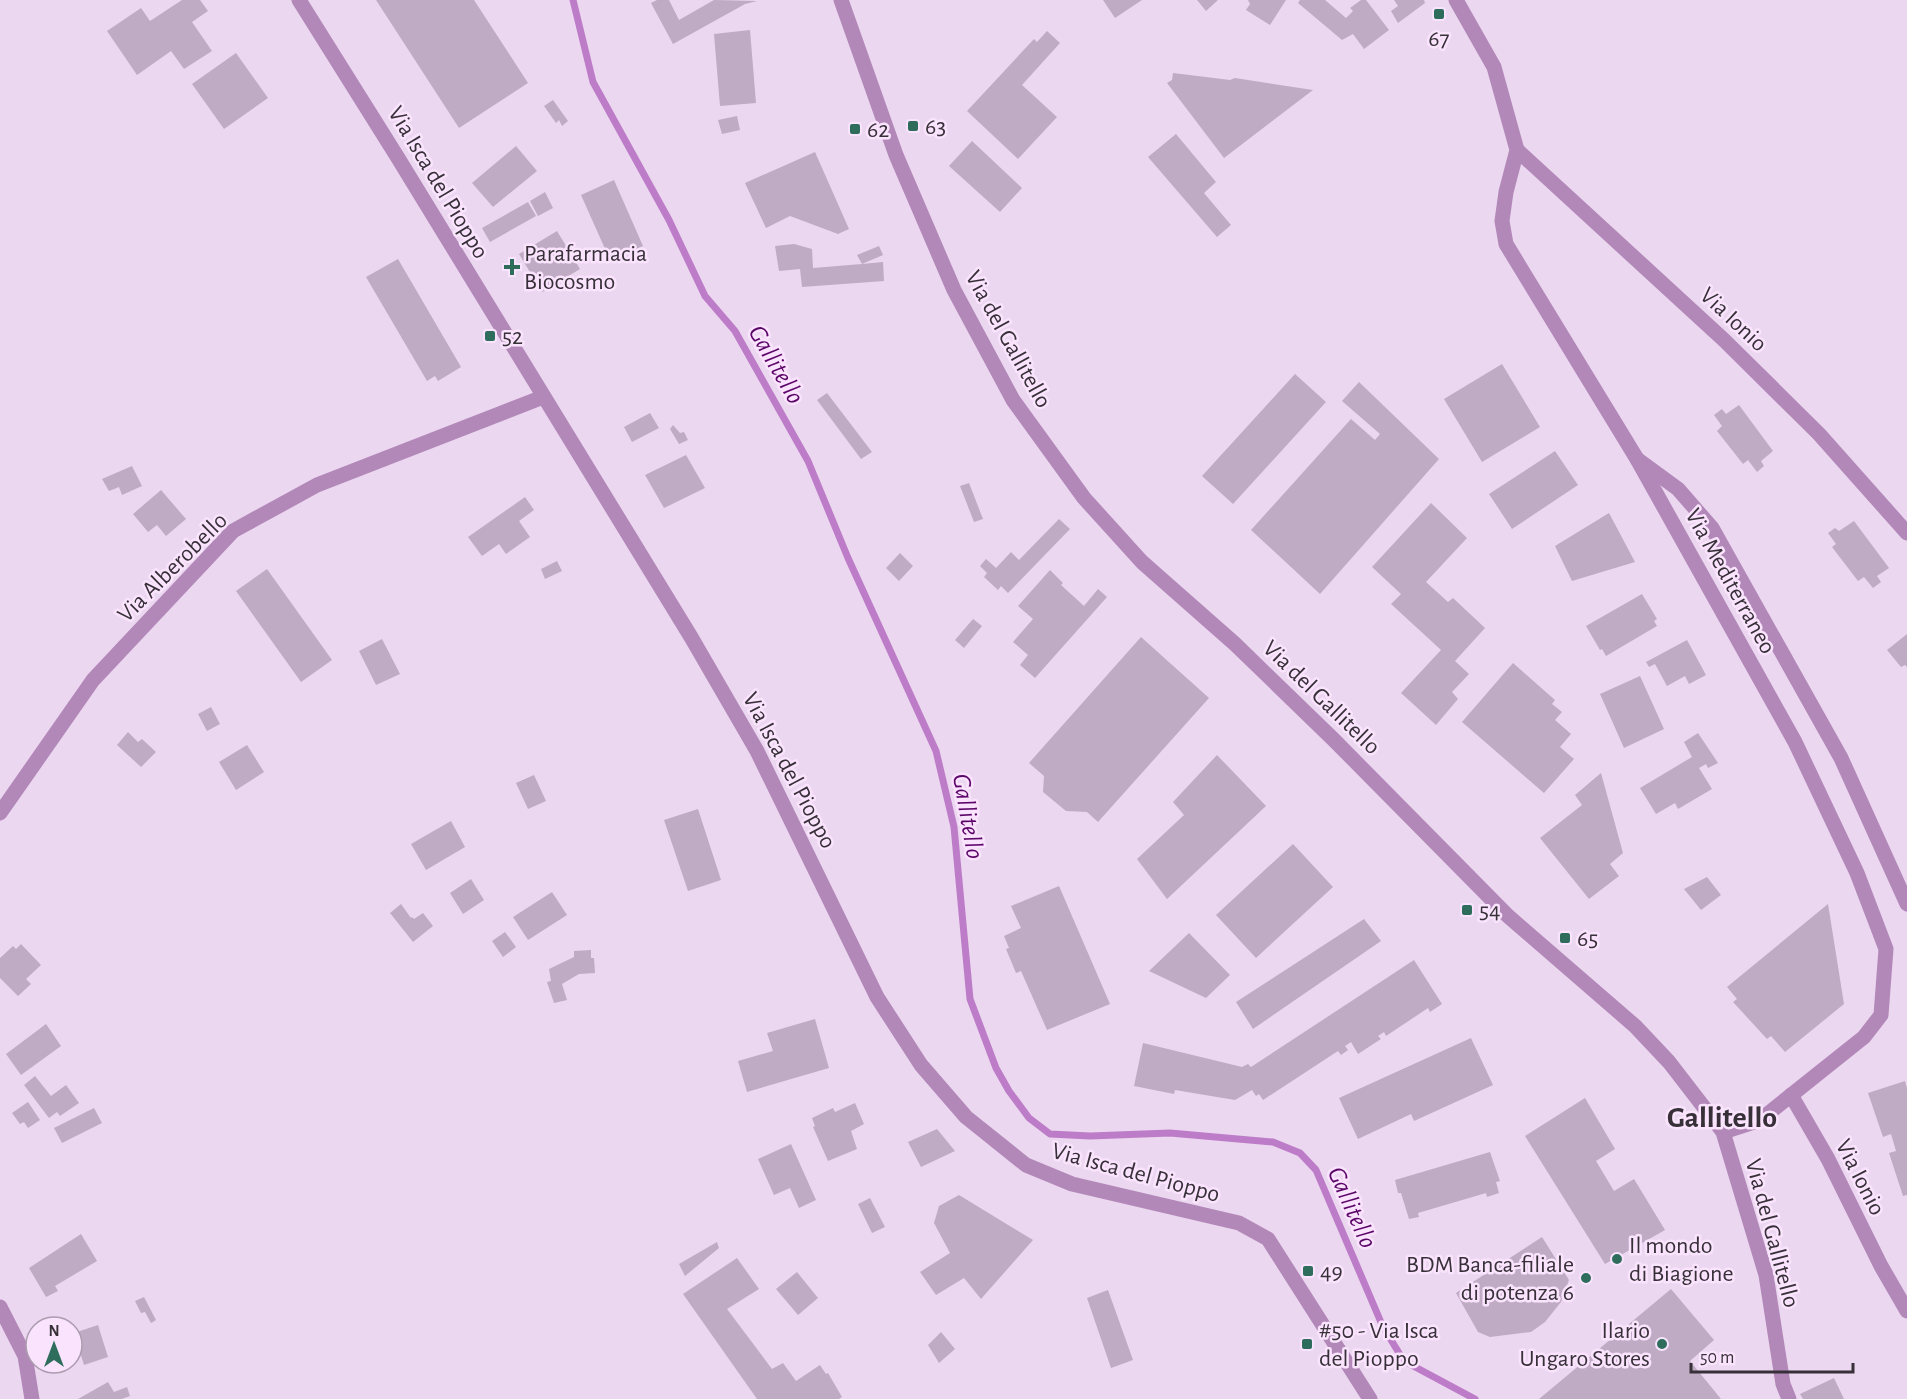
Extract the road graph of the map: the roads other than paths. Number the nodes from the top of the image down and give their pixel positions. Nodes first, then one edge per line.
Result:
1 (299, 0) edge
2 (841, 0) edge
3 (1456, 0) edge
4 (1517, 150) junction
5 (543, 397) junction
6 (1637, 459) junction
7 (1907, 533) edge
8 (0, 813) edge
9 (1907, 904) edge
10 (1791, 1095) junction
11 (1723, 1132) junction
12 (0, 1307) edge
13 (1907, 1311) edge
14 (32, 1399) edge
15 (1370, 1399) edge
16 (1789, 1399) edge

1 - 5 street, Via Isca del Pioppo
2 - 11 street, Via del Gallitello
3 - 4 street
4 - 6 street, Via Mediterraneo
4 - 7 street, Via Ionio
5 - 8 street, Via Alberobello
5 - 15 street, Via Isca del Pioppo
6 - 9 street
6 - 10 street, Via Mediterraneo
10 - 11 street, Via Mediterraneo
10 - 13 street, Via Ionio
11 - 16 street, Via del Gallitello
12 - 14 street

